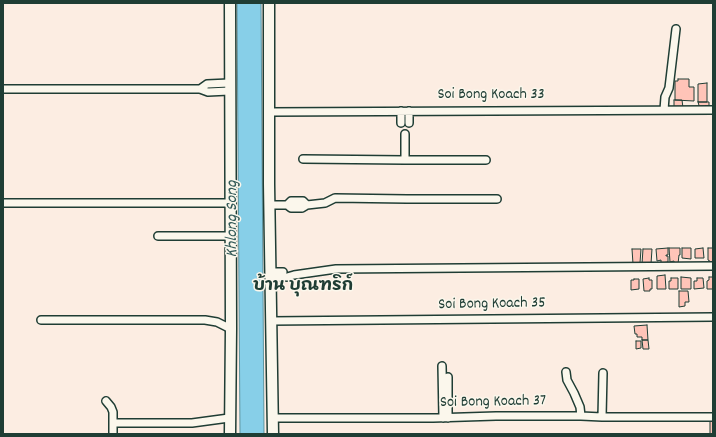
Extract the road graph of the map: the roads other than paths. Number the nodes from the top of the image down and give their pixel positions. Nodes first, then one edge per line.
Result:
1 (230, 3) edge
2 (269, 3) edge
3 (676, 28) dead end
4 (229, 87) junction
5 (3, 89) edge
6 (664, 110) junction
7 (713, 110) edge
8 (401, 111) junction
9 (409, 111) junction
10 (269, 112) junction
11 (405, 128) junction
12 (303, 159) dead end
13 (405, 160) junction
14 (486, 160) dead end
15 (497, 199) dead end
16 (3, 203) edge
17 (230, 203) junction
18 (269, 205) junction
19 (158, 236) dead end
20 (230, 236) junction
21 (713, 266) edge
22 (270, 275) junction
23 (713, 317) edge
24 (41, 320) dead end
25 (271, 321) junction
26 (231, 329) junction
27 (442, 366) dead end
28 (566, 372) dead end
29 (603, 373) dead end
30 (448, 377) dead end
31 (106, 401) dead end
32 (581, 416) junction
33 (713, 416) edge
34 (229, 418) junction
35 (272, 418) junction
36 (446, 418) junction
37 (602, 418) junction
38 (114, 424) junction
39 (113, 434) edge
40 (230, 434) edge
41 (273, 434) edge

1 - 4 street
2 - 10 street
3 - 6 street
4 - 5 street
4 - 17 street
6 - 7 street, Soi Bong Koach 33
6 - 9 street, Soi Bong Koach 33
8 - 9 street, Soi Bong Koach 33
8 - 10 street, Soi Bong Koach 33
8 - 11 street
9 - 11 street
10 - 18 street
11 - 13 street
12 - 13 street
13 - 14 street
15 - 18 street
16 - 17 street
17 - 20 street
18 - 22 street
19 - 20 street
20 - 26 street
21 - 22 street
22 - 25 street
23 - 25 street, Soi Bong Koach 35
24 - 26 street
25 - 35 street
26 - 34 street
27 - 36 street
28 - 32 street
29 - 37 street
30 - 36 street
31 - 38 street
32 - 36 street, Soi Bong Koach 37
32 - 37 street, Soi Bong Koach 37
33 - 37 street, Soi Bong Koach 37
34 - 38 street
34 - 40 street
35 - 36 street, Soi Bong Koach 37
35 - 41 street
38 - 39 street

